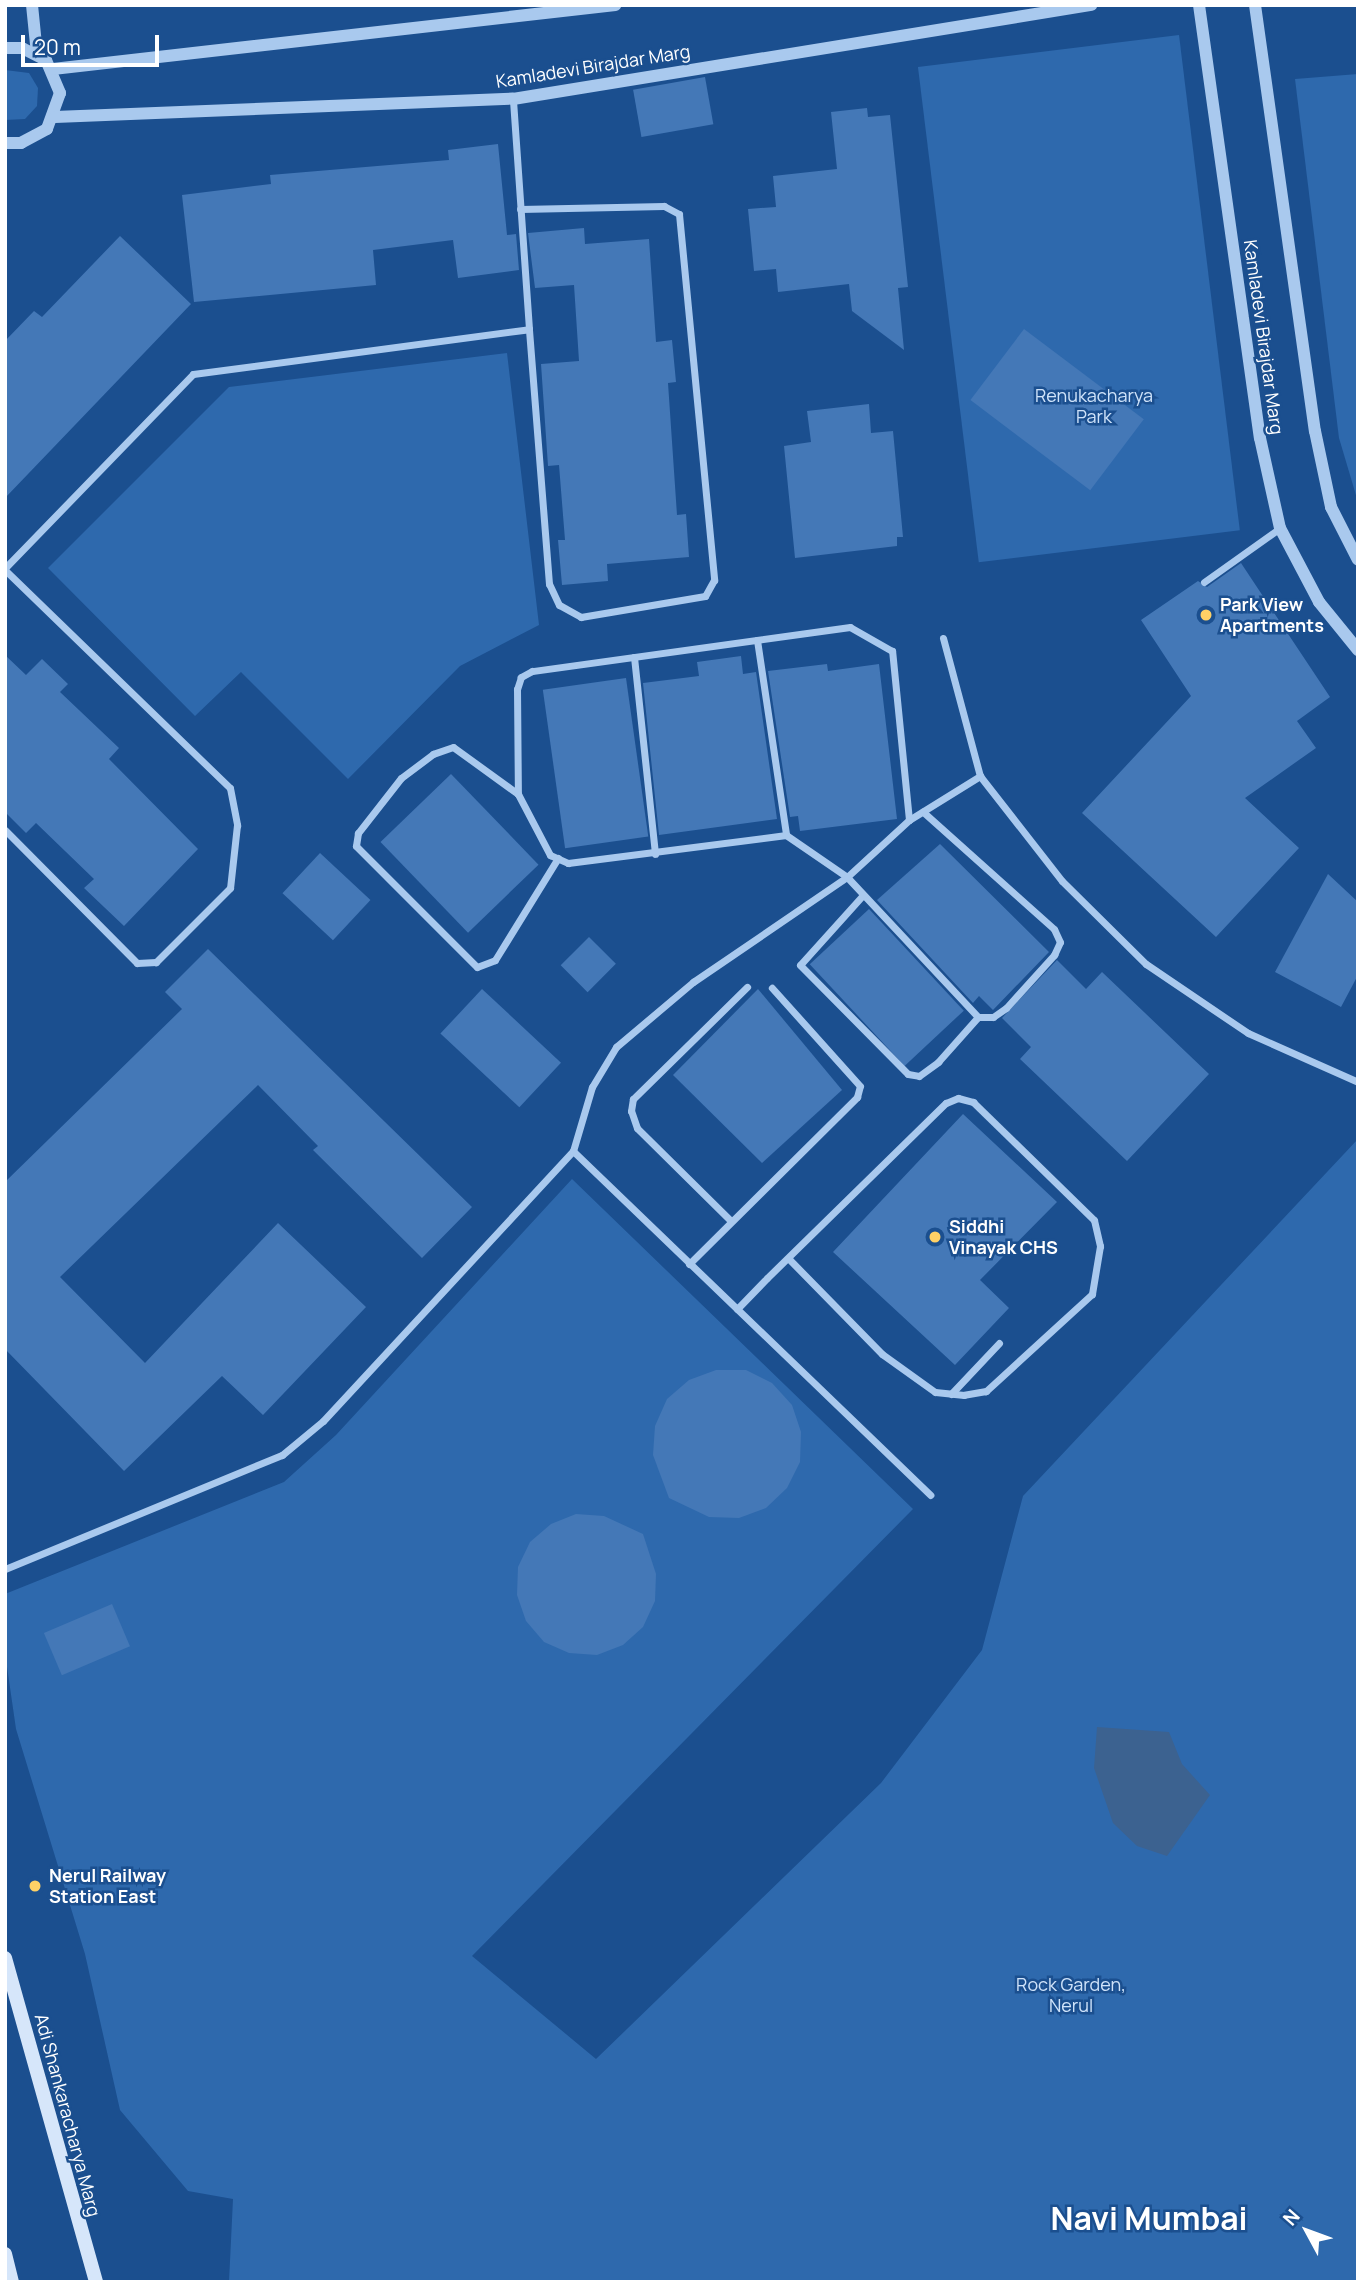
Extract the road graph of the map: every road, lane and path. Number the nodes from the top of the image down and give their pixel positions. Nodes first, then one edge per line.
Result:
1 (32, 5) edge
2 (615, 5) edge
3 (1091, 5) edge
4 (1199, 5) edge
5 (1255, 5) edge
6 (5, 48) edge
7 (37, 54) junction
8 (53, 69) junction
9 (513, 99) junction
10 (55, 117) junction
11 (5, 143) edge
12 (520, 209) junction
13 (529, 329) junction
14 (1280, 528) junction
15 (1358, 559) edge
16 (5, 569) edge
17 (1204, 582) dead end
18 (943, 638) dead end
19 (757, 640) junction
20 (1358, 650) edge
21 (634, 657) junction
22 (980, 776) junction
23 (518, 794) junction
24 (923, 812) junction
25 (909, 821) junction
26 (5, 830) edge
27 (786, 835) junction
28 (655, 854) junction
29 (558, 858) junction
30 (847, 877) junction
31 (863, 895) junction
32 (747, 988) dead end
33 (772, 988) dead end
34 (978, 1017) junction
35 (1358, 1082) edge
36 (573, 1151) junction
37 (731, 1222) junction
38 (788, 1258) junction
39 (689, 1264) junction
40 (737, 1309) junction
41 (999, 1343) dead end
42 (951, 1394) junction
43 (930, 1495) dead end
44 (5, 1569) edge
45 (5, 1958) edge
46 (5, 2254) edge
47 (12, 2282) edge
48 (96, 2282) edge

1 - 7 street
2 - 8 street
3 - 9 street, Kamladevi Birajdar Marg
4 - 14 street, Kamladevi Birajdar Marg
5 - 15 street, Kamladevi Birajdar Marg
6 - 7 street
7 - 8 street
8 - 10 street
9 - 10 street, Kamladevi Birajdar Marg
9 - 12 street
10 - 11 street
12 - 13 street
12 - 13 street
13 - 16 street
14 - 17 street
14 - 20 street, Kamladevi Birajdar Marg
16 - 26 street
18 - 22 street
19 - 21 street
19 - 25 street
19 - 27 street
21 - 23 street
21 - 28 street
22 - 24 street
22 - 35 street
23 - 29 street
23 - 29 street
24 - 25 street
24 - 34 street
25 - 30 street
27 - 28 street
27 - 30 street
28 - 29 street
30 - 31 street
30 - 36 street
31 - 34 street
31 - 34 street
32 - 37 street
33 - 37 street
36 - 39 street
36 - 44 street
37 - 39 street
38 - 40 street
38 - 42 street
38 - 42 street
39 - 40 street
40 - 43 street
41 - 42 street
45 - 48 main road, Adi Shankaracharya Marg
46 - 47 main road

